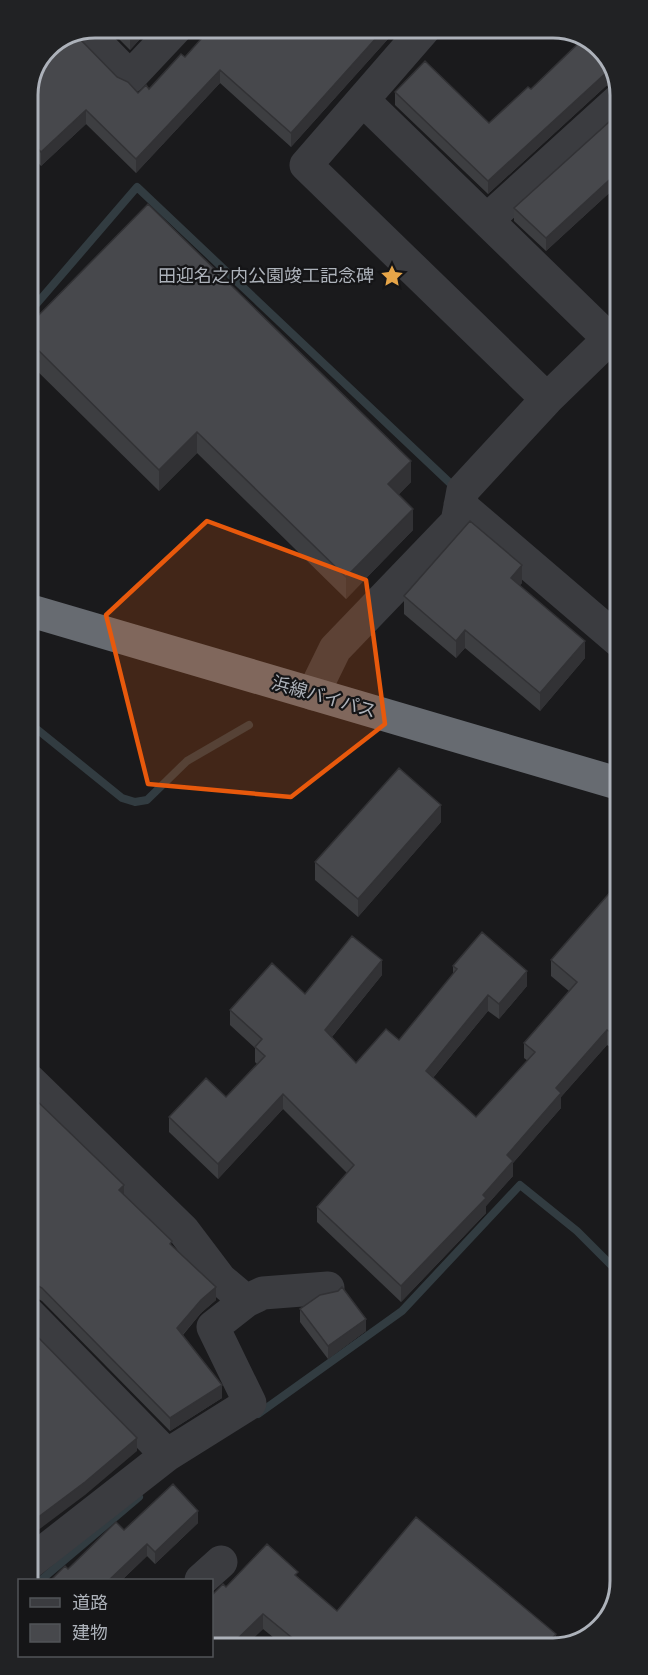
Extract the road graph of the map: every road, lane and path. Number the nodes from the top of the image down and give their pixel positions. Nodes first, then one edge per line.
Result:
1 (92, 38) edge
2 (166, 38) edge
3 (416, 38) edge
4 (363, 99) junction
5 (610, 108) edge
6 (487, 220) junction
7 (610, 330) edge
8 (610, 338) edge
9 (547, 399) junction
10 (460, 505) junction
11 (38, 612) edge
12 (610, 632) edge
13 (313, 694) junction
14 (610, 781) edge
15 (38, 1089) edge
16 (328, 1288) dead end
17 (246, 1301) junction
18 (38, 1323) edge
19 (167, 1455) junction
20 (38, 1548) edge

1 - 2 street
3 - 4 street
4 - 6 street
4 - 9 street
5 - 6 street
6 - 7 street
8 - 9 street
9 - 10 street
10 - 12 street
10 - 13 street
11 - 13 highway, 浜線バイパス
13 - 14 highway, 浜線バイパス
15 - 17 street
16 - 17 street
17 - 19 street
18 - 19 street
19 - 20 street

